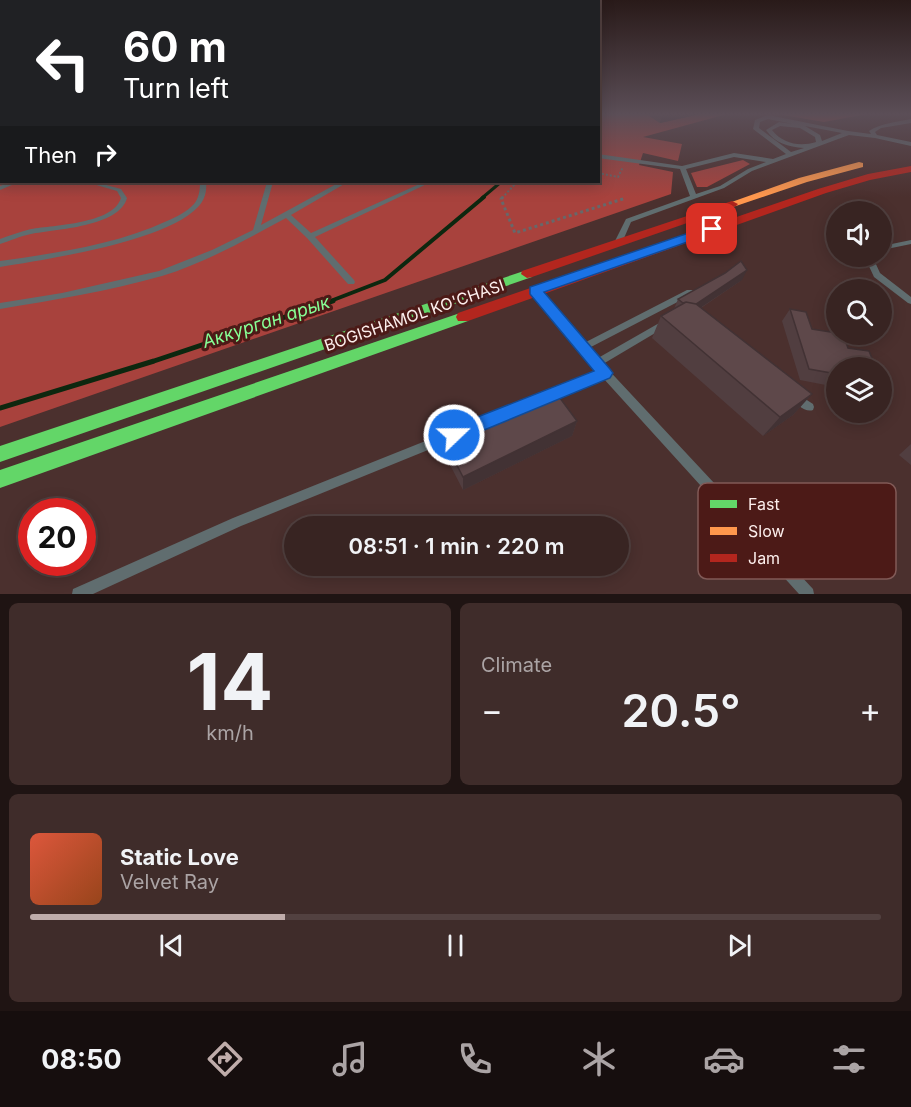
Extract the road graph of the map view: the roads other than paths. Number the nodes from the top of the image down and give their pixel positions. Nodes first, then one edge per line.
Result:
1 (773, 142) edge
2 (785, 142) edge
3 (819, 142) edge
4 (824, 142) edge
5 (815, 145) junction
6 (790, 154) junction
7 (911, 155) edge
8 (600, 156) edge
9 (774, 161) junction
10 (682, 168) junction
11 (911, 169) edge
12 (93, 183) edge
13 (203, 183) edge
14 (270, 183) edge
15 (342, 183) edge
16 (426, 183) edge
17 (694, 197) junction
18 (288, 215) junction
19 (256, 231) junction
20 (310, 236) junction
21 (0, 242) edge
22 (911, 242) edge
23 (618, 243) junction
24 (892, 246) edge
25 (0, 264) edge
26 (874, 267) edge
27 (351, 282) dead end
28 (695, 290) edge
29 (534, 291) junction
30 (911, 301) edge
31 (0, 306) edge
32 (674, 318) edge
33 (584, 347) junction
34 (597, 363) junction
35 (260, 365) junction
36 (605, 373) junction
37 (266, 384) junction
38 (791, 392) edge
39 (540, 400) edge
40 (808, 407) edge
41 (497, 417) edge
42 (0, 454) edge
43 (0, 479) edge
44 (706, 483) edge
45 (794, 579) edge
46 (78, 594) edge
47 (808, 594) edge

1 - 6 lane
2 - 5 lane
3 - 5 lane
4 - 5 lane
5 - 6 lane
6 - 9 lane
7 - 23 main road, BOGISHAMOL KO'CHASI
8 - 10 lane
9 - 10 lane
9 - 17 lane
10 - 17 lane
11 - 29 main road, BOGISHAMOL KO'CHASI
12 - 21 lane
13 - 25 lane
14 - 19 lane
15 - 18 lane
16 - 20 lane
17 - 23 lane
18 - 19 lane
18 - 20 lane
19 - 31 lane
20 - 27 lane
22 - 24 lane
23 - 35 main road, BOGISHAMOL KO'CHASI
26 - 30 lane
28 - 33 lane
29 - 33 lane
29 - 37 main road, BOGISHAMOL KO'CHASI
32 - 34 lane
33 - 34 lane
34 - 36 lane
35 - 37 main road
35 - 42 main road, BOGISHAMOL KO'CHASI
36 - 39 lane
36 - 44 lane
37 - 43 main road, BOGISHAMOL KO'CHASI
38 - 40 lane
41 - 46 lane
45 - 47 lane

